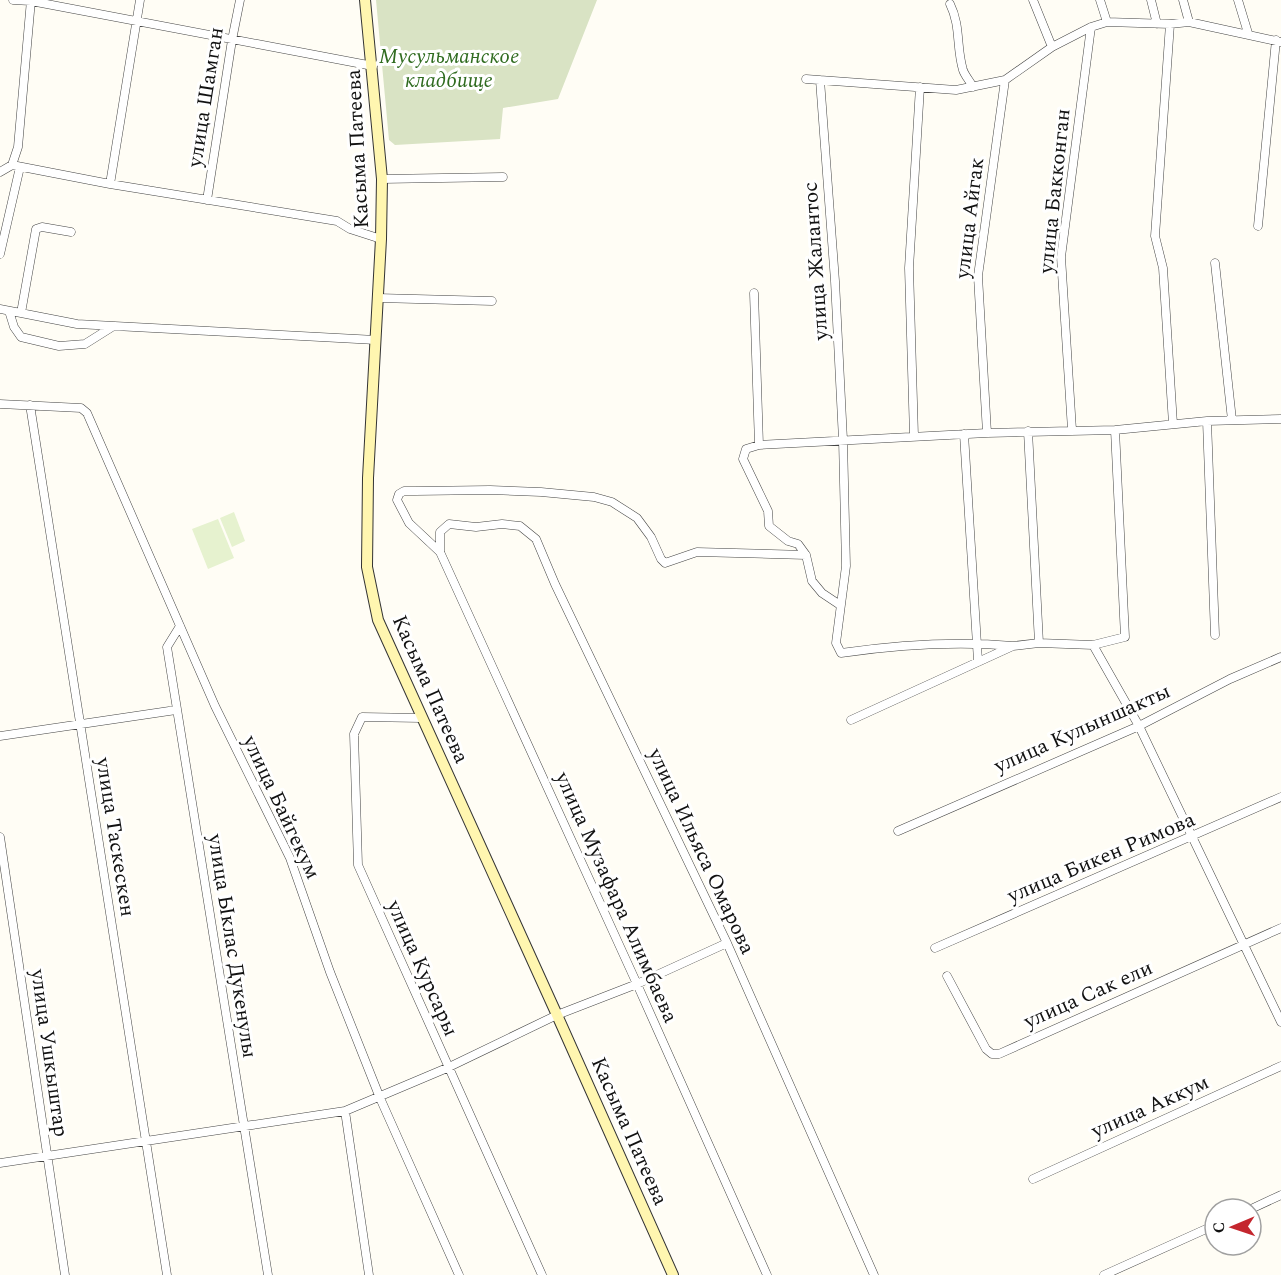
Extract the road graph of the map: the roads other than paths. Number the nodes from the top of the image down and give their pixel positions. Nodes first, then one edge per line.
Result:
1 (13, 0) edge
2 (140, 0) edge
3 (240, 0) edge
4 (365, 0) edge
5 (1033, 0) edge
6 (1100, 0) edge
7 (1151, 0) edge
8 (1183, 0) edge
9 (1238, 0) edge
10 (31, 1) edge
11 (950, 4) dead end
12 (136, 21) junction
13 (1107, 22) junction
14 (1189, 22) junction
15 (1157, 24) junction
16 (1170, 24) junction
17 (1090, 27) junction
18 (1248, 33) junction
19 (232, 40) junction
20 (1278, 41) edge
21 (1052, 47) junction
22 (373, 66) junction
23 (806, 79) dead end
24 (820, 80) junction
25 (1005, 80) junction
26 (920, 87) junction
27 (973, 87) junction
28 (16, 166) junction
29 (0, 172) edge
30 (503, 177) dead end
31 (382, 179) junction
32 (110, 184) junction
33 (207, 200) junction
34 (1258, 226) dead end
35 (71, 232) dead end
36 (381, 239) junction
37 (0, 254) edge
38 (1215, 263) dead end
39 (754, 293) dead end
40 (378, 298) junction
41 (492, 301) dead end
42 (0, 309) edge
43 (9, 311) junction
44 (21, 313) junction
45 (112, 327) junction
46 (376, 340) junction
47 (0, 404) edge
48 (30, 405) junction
49 (1281, 419) edge
50 (1232, 420) junction
51 (1207, 421) junction
52 (1173, 424) junction
53 (1072, 430) junction
54 (1115, 430) junction
55 (1028, 431) junction
56 (987, 433) junction
57 (964, 434) junction
58 (914, 436) junction
59 (843, 440) junction
60 (759, 445) junction
61 (440, 532) joint
62 (440, 552) junction
63 (806, 555) junction
64 (840, 605) junction
65 (180, 626) junction
66 (1215, 635) dead end
67 (976, 643) junction
68 (1039, 643) junction
69 (1093, 645) junction
70 (1013, 646) junction
71 (1281, 657) edge
72 (978, 661) junction
73 (176, 710) junction
74 (422, 718) junction
75 (851, 720) dead end
76 (80, 724) junction
77 (1139, 726) junction
78 (0, 736) edge
79 (1281, 797) edge
80 (898, 831) dead end
81 (1193, 836) junction
82 (0, 837) edge
83 (1281, 928) edge
84 (727, 943) junction
85 (1243, 945) junction
86 (934, 948) dead end
87 (946, 976) dead end
88 (637, 984) junction
89 (557, 1015) junction
90 (1281, 1022) edge
91 (1281, 1066) edge
92 (447, 1068) junction
93 (380, 1098) junction
94 (345, 1112) junction
95 (245, 1127) junction
96 (147, 1142) junction
97 (47, 1156) junction
98 (0, 1163) edge
99 (1033, 1179) dead end
100 (1281, 1195) edge
101 (1263, 1203) edge
102 (1203, 1230) edge
103 (65, 1275) edge
104 (167, 1275) edge
105 (268, 1275) edge
106 (369, 1275) edge
107 (459, 1275) edge
108 (542, 1275) edge
109 (673, 1275) edge
110 (767, 1275) edge
111 (874, 1275) edge
112 (1104, 1275) edge

1 - 10 street
2 - 12 street
3 - 19 street, улица Шамган
4 - 22 main road, Касыма Патеева
5 - 21 street
6 - 13 street
7 - 15 street
8 - 14 street
9 - 18 street
10 - 12 street
10 - 28 street
11 - 27 street
12 - 19 street
12 - 32 street
13 - 15 street
13 - 17 street
14 - 16 street
14 - 18 street
15 - 16 street
16 - 52 street
17 - 21 street
17 - 53 street, улица Бакконган
18 - 20 street
19 - 22 street
19 - 33 street, улица Шамган
20 - 34 street
21 - 25 street
22 - 31 main road, Касыма Патеева
23 - 24 street
24 - 26 street
24 - 59 street, улица Жалантос
25 - 27 street
25 - 56 street, улица Айгак
26 - 27 street
26 - 58 street
28 - 29 street
28 - 32 street
28 - 37 street
30 - 31 street
31 - 36 main road, Касыма Патеева
32 - 33 street
33 - 36 street
35 - 44 street
36 - 40 main road, Касыма Патеева
38 - 50 street
39 - 60 street
40 - 41 street
40 - 46 main road, Касыма Патеева
42 - 43 street
43 - 44 street
43 - 45 street
44 - 45 street
45 - 46 street
46 - 74 main road, Касыма Патеева
47 - 48 street
48 - 65 street, улица Байгекум
48 - 76 street, улица Таскескен
49 - 50 street
50 - 51 street
51 - 52 street
51 - 66 street
52 - 54 street
53 - 54 street
53 - 55 street
54 - 69 street
55 - 56 street
55 - 68 street
56 - 57 street
57 - 58 street
57 - 67 street
58 - 59 street
59 - 60 street
59 - 64 street, улица Жалантос
60 - 63 street
61 - 62 street, улица Музафара Алимбаева
61 - 84 street, улица Ильяса Омарова
62 - 63 street
62 - 88 street, улица Музафара Алимбаева
63 - 64 street
64 - 67 street, улица Жалантос
65 - 73 street, улица Ыклас Дукенулы
65 - 93 street, улица Байгекум
67 - 70 street
67 - 72 street
68 - 69 street
68 - 70 street
69 - 77 street
70 - 72 street
71 - 77 street, улица Кулыншакты
72 - 75 street
73 - 76 street
73 - 95 street, улица Ыклас Дукенулы
74 - 89 main road, Касыма Патеева
74 - 92 street, улица Курсары
76 - 78 street
76 - 96 street, улица Таскескен
77 - 80 street, улица Кулыншакты
77 - 81 street
79 - 81 street, улица Бикен Римова
81 - 85 street
81 - 86 street, улица Бикен Римова
82 - 97 street, улица Ушкыштар
83 - 85 street, улица Сак ели
84 - 88 street
84 - 111 street, улица Ильяса Омарова
85 - 87 street, улица Сак ели
85 - 90 street
88 - 89 street
88 - 110 street, улица Музафара Алимбаева
89 - 92 street
89 - 109 main road, Касыма Патеева
91 - 99 street, улица Аккум
92 - 93 street
92 - 108 street, улица Курсары
93 - 94 street
93 - 107 street, улица Байгекум
94 - 95 street
94 - 106 street
95 - 96 street
95 - 105 street, улица Ыклас Дукенулы
96 - 97 street
96 - 104 street, улица Таскескен
97 - 98 street
97 - 103 street, улица Ушкыштар
100 - 101 street
102 - 112 street

